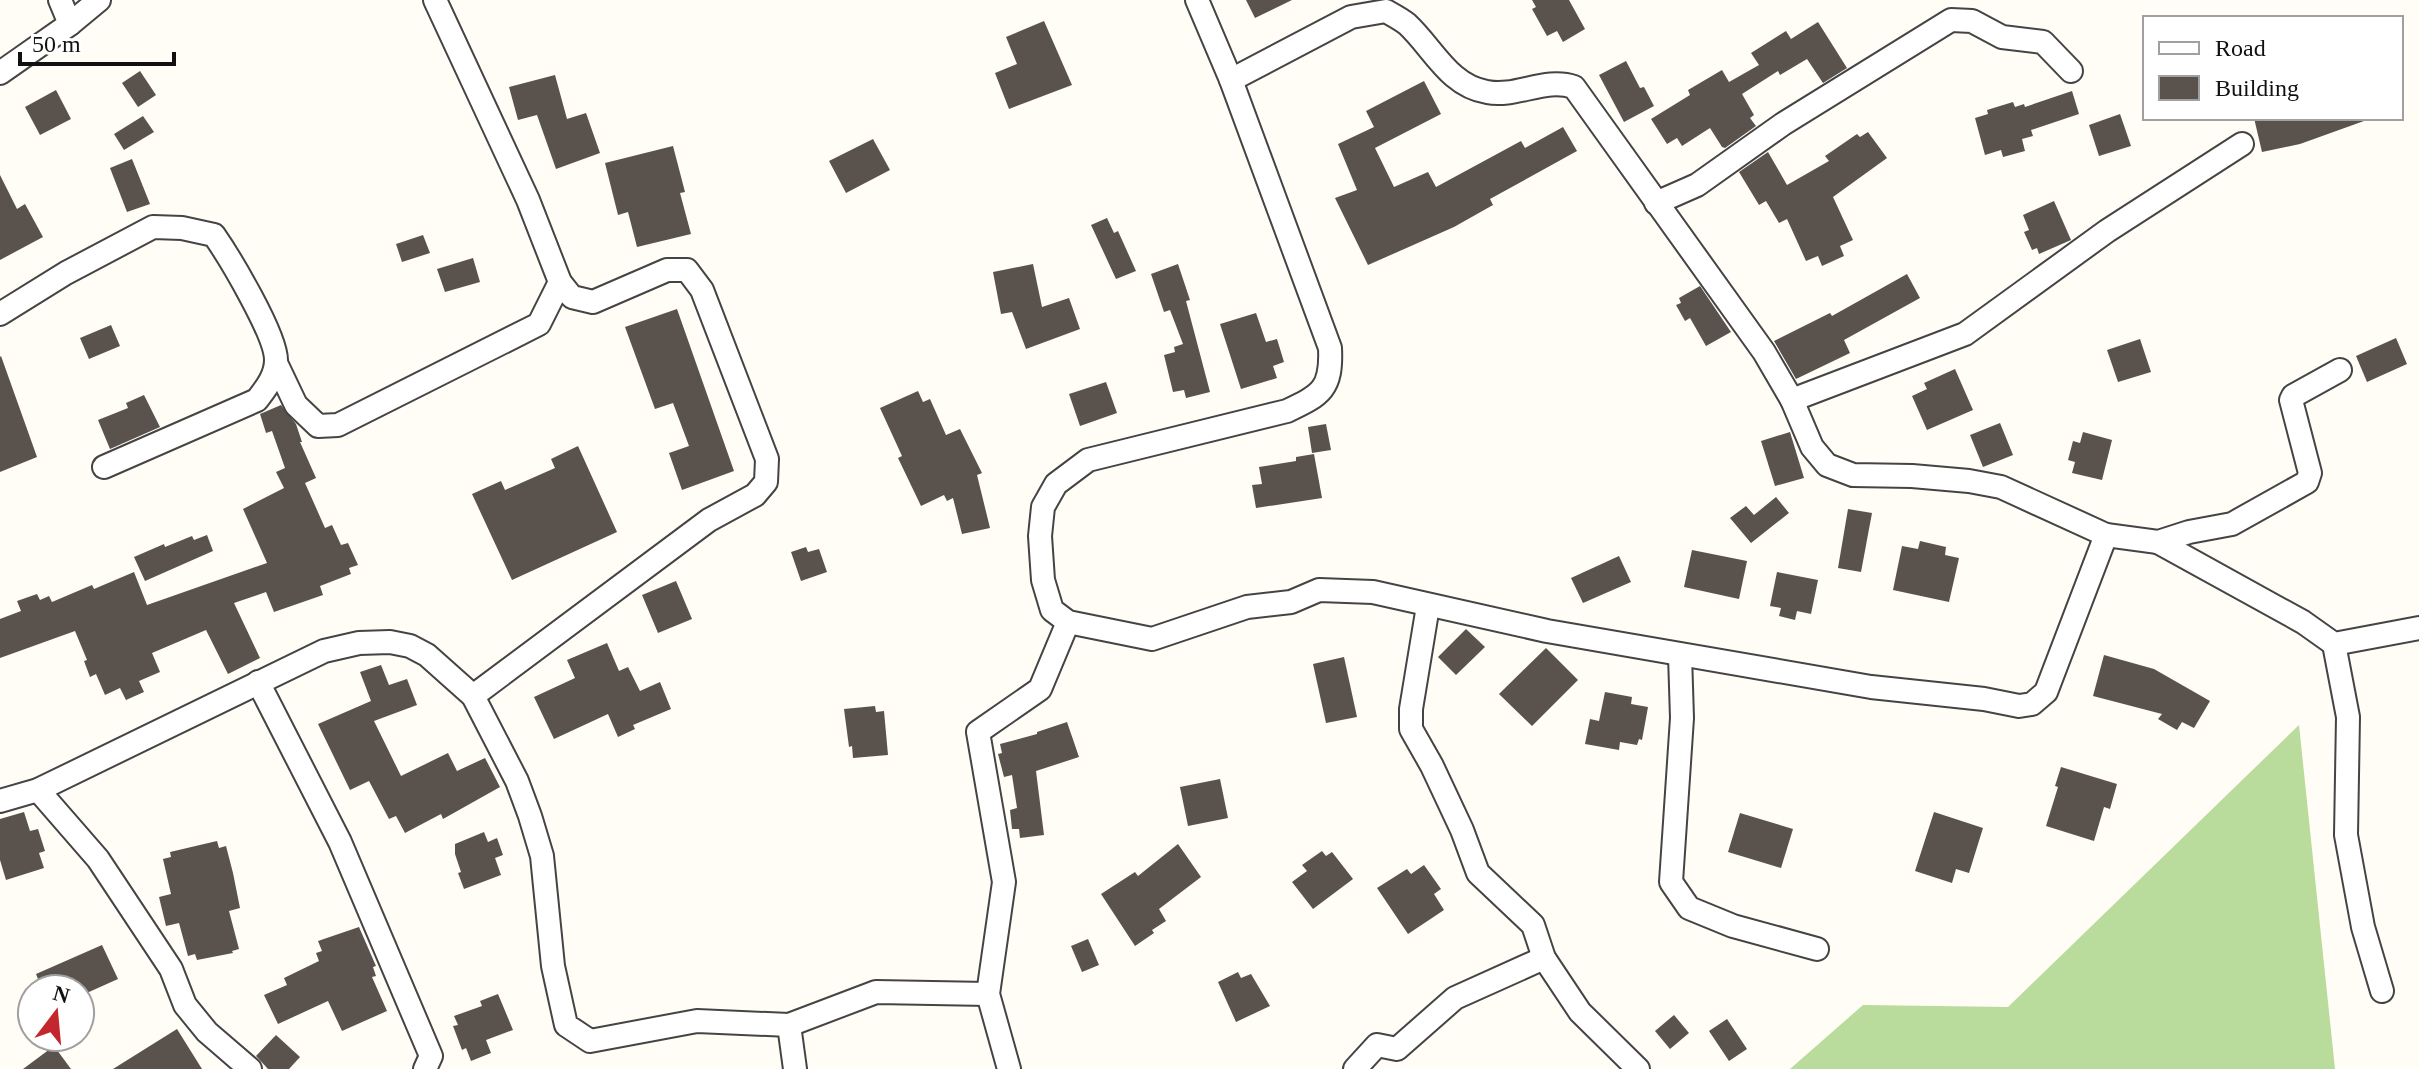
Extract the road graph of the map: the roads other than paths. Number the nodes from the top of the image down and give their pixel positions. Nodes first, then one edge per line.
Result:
1 (60, 0) edge
2 (99, 0) edge
3 (435, 0) edge
4 (1197, 0) edge
5 (70, 24) junction
6 (2071, 71) dead end
7 (0, 73) edge
8 (1231, 80) junction
9 (2242, 144) dead end
10 (1656, 203) junction
11 (560, 282) junction
12 (0, 314) edge
13 (276, 363) junction
14 (2340, 370) dead end
15 (1792, 400) junction
16 (104, 467) dead end
17 (2106, 535) junction
18 (2158, 542) junction
19 (1428, 606) junction
20 (1068, 622) junction
21 (2419, 628) edge
22 (2334, 644) junction
23 (1680, 655) junction
24 (258, 682) junction
25 (473, 696) junction
26 (38, 790) junction
27 (0, 801) edge
28 (1817, 949) dead end
29 (1544, 958) junction
30 (2382, 991) dead end
31 (988, 994) junction
32 (789, 1025) junction
33 (250, 1069) edge
34 (425, 1069) edge
35 (795, 1069) edge
36 (1009, 1069) edge
37 (1355, 1069) edge
38 (1638, 1069) edge

1 - 5 street
2 - 5 street
3 - 11 street
4 - 8 street
5 - 7 street
6 - 10 street
8 - 10 street
8 - 20 street
9 - 15 street
10 - 15 street
11 - 13 street
11 - 25 street
12 - 13 street
13 - 16 street
14 - 18 street
15 - 17 street
17 - 18 street
17 - 23 street
18 - 22 street
19 - 20 street
19 - 23 street
19 - 29 street
20 - 31 street
21 - 22 street
22 - 30 street
23 - 28 street
24 - 25 street
24 - 26 street
24 - 34 street
25 - 32 street
26 - 27 street
26 - 33 street
29 - 37 street
29 - 38 street
31 - 32 street
31 - 36 street
32 - 35 street

